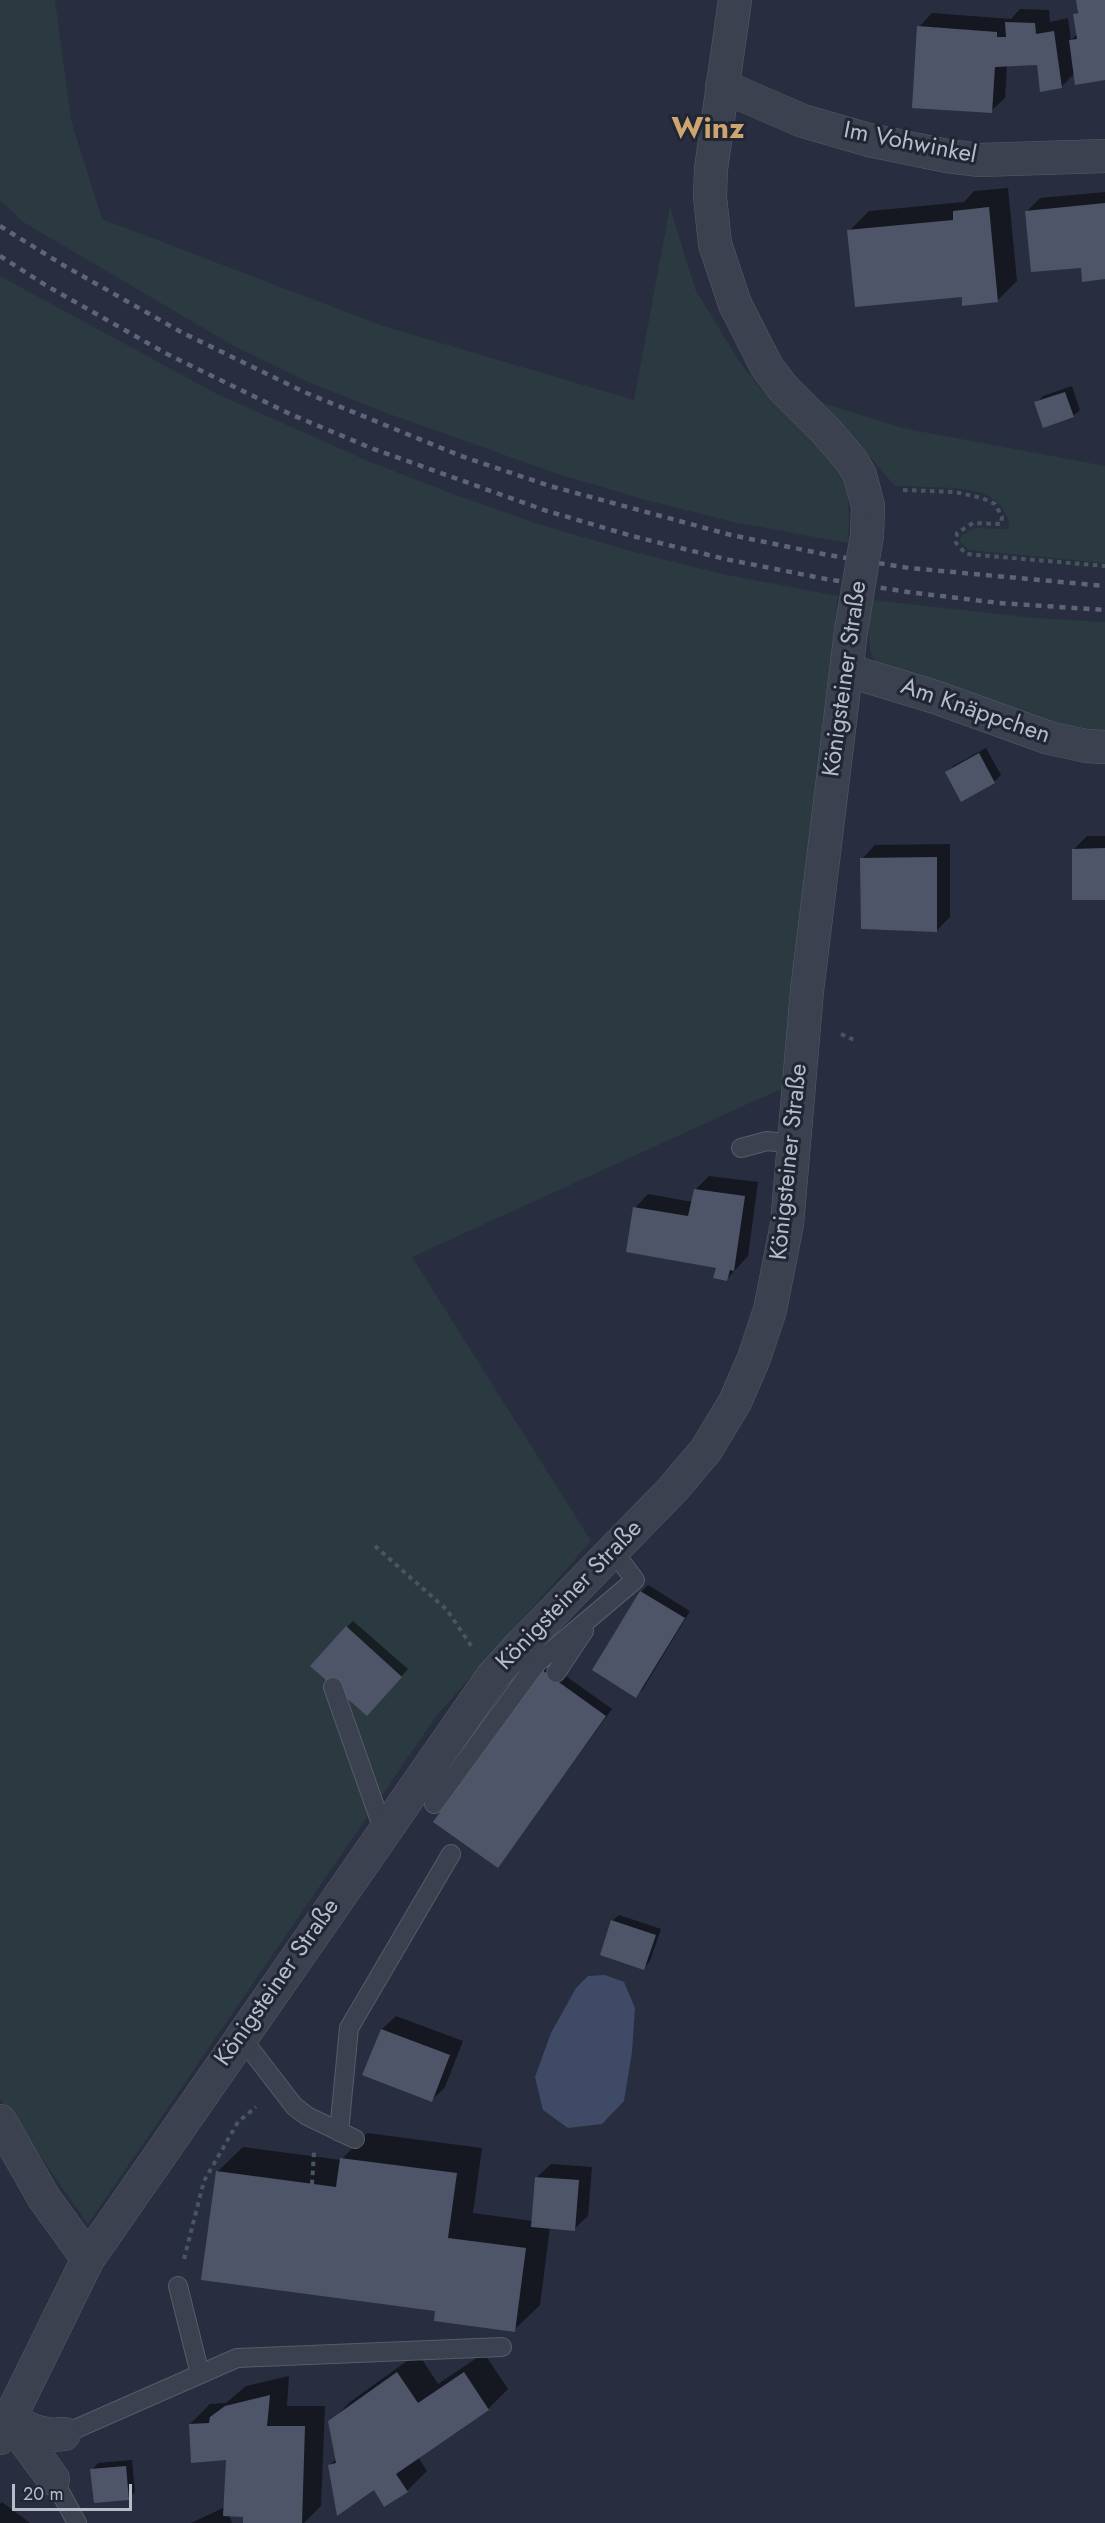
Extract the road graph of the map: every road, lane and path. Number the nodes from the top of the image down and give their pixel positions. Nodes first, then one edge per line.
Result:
1 (735, 0) edge
2 (722, 86) junction
3 (1105, 156) edge
4 (866, 492) junction
5 (1105, 566) edge
6 (846, 670) junction
7 (1105, 747) edge
8 (793, 1144) junction
9 (741, 1148) dead end
10 (375, 1546) dead end
11 (613, 1551) junction
12 (595, 1614) junction
13 (556, 1673) dead end
14 (492, 1677) junction
15 (333, 1687) dead end
16 (434, 1804) dead end
17 (384, 1832) junction
18 (451, 1854) dead end
19 (241, 2037) junction
20 (280, 2088) junction
21 (0, 2121) edge
22 (88, 2259) junction
23 (178, 2286) joint
24 (502, 2347) dead end
25 (200, 2374) junction
26 (5, 2429) edge
27 (64, 2434) joint
28 (53, 2479) joint
29 (77, 2523) edge

1 - 2 street, Königsteiner Straße
2 - 3 street, Im Vohwinkel
2 - 4 street, Königsteiner Straße
4 - 5 path
4 - 6 street, Königsteiner Straße, bridge
6 - 7 street, Am Knäppchen
6 - 8 street, Königsteiner Straße
8 - 9 lane
8 - 11 street, Königsteiner Straße
10 - 14 path
11 - 12 lane
11 - 14 street, Königsteiner Straße
12 - 13 lane
12 - 16 lane
14 - 17 street, Königsteiner Straße
15 - 17 lane
17 - 19 street, Königsteiner Straße
18 - 20 lane
19 - 20 lane
19 - 22 street, Königsteiner Straße
20 - 23 path
21 - 22 street
22 - 26 street, Königsteiner Straße
23 - 25 lane
24 - 25 lane
25 - 27 lane
26 - 27 street
26 - 28 street
28 - 29 lane

